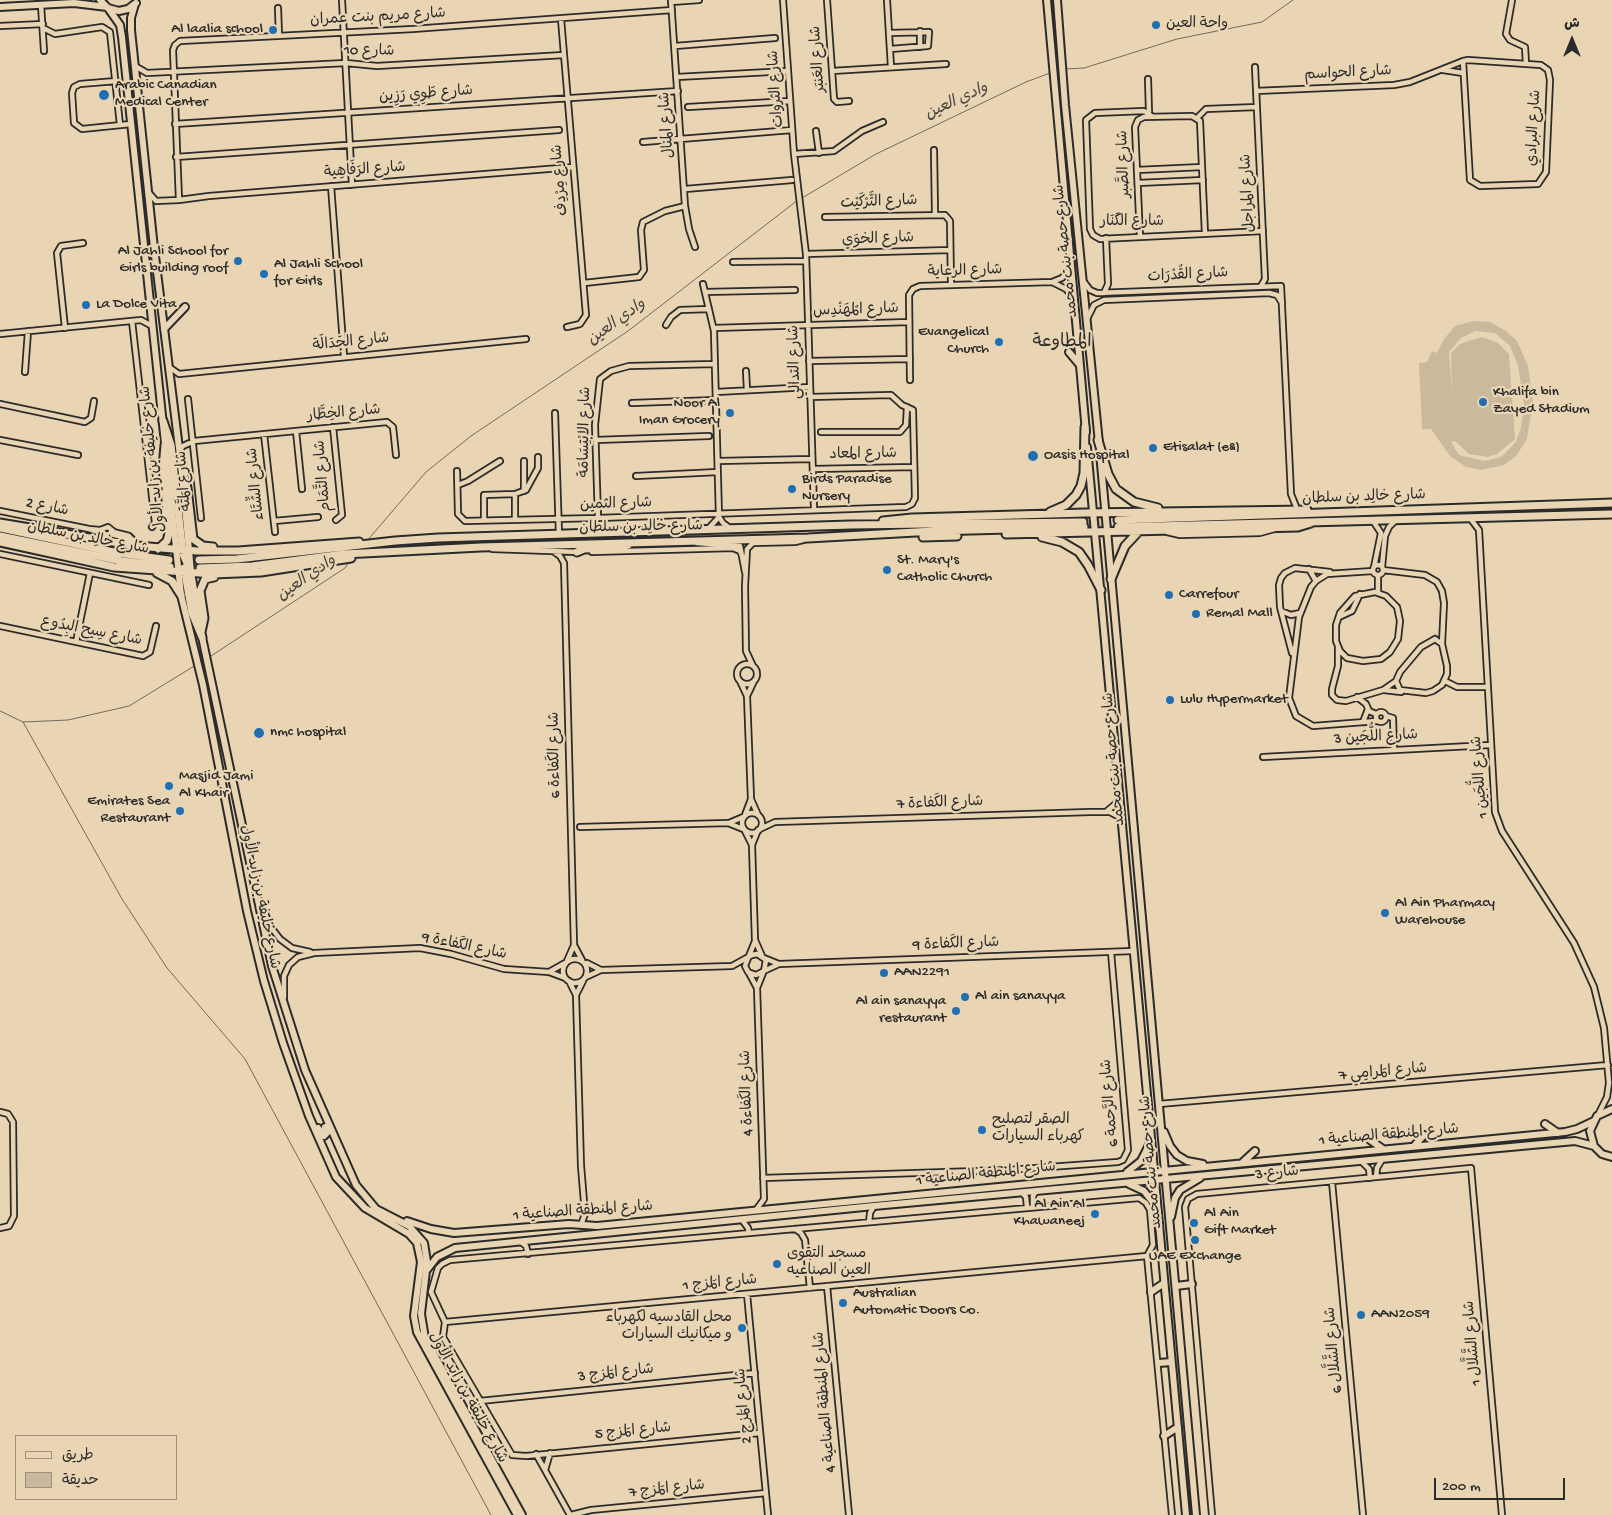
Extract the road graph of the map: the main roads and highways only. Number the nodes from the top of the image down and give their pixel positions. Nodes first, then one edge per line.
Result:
1 (100, 0) edge
2 (1047, 0) edge
3 (1057, 0) edge
4 (138, 2) edge
5 (0, 7) edge
6 (108, 7) junction
7 (185, 307) dead end
8 (164, 328) junction
9 (1068, 352) dead end
10 (1080, 365) junction
11 (163, 421) junction
12 (1085, 427) junction
13 (1098, 440) junction
14 (165, 445) junction
15 (181, 464) junction
16 (1612, 503) edge
17 (1216, 511) junction
18 (1105, 512) junction
19 (1093, 513) junction
20 (1342, 513) junction
21 (1612, 514) edge
22 (1040, 515) junction
23 (1313, 521) junction
24 (0, 523) edge
25 (866, 525) junction
26 (0, 528) edge
27 (1139, 531) junction
28 (1095, 532) junction
29 (1107, 532) junction
30 (112, 533) road end
31 (1024, 534) junction
32 (0, 536) edge
33 (865, 536) junction
34 (0, 542) edge
35 (639, 542) junction
36 (137, 546) junction
37 (158, 548) junction
38 (266, 549) junction
39 (182, 550) junction
40 (576, 552) road end
41 (307, 554) junction
42 (199, 564) tunnel mouth
43 (150, 570) junction
44 (185, 572) junction
45 (261, 572) junction
46 (1111, 579) junction
47 (1101, 590) junction
48 (181, 595) junction
49 (202, 635) junction
50 (312, 1089) junction
51 (304, 1103) junction
52 (1612, 1109) edge
53 (1595, 1118) junction
54 (1161, 1123) junction
55 (1545, 1124) dead end
56 (1558, 1133) junction
57 (1424, 1135) dead end
58 (1151, 1140) junction
59 (1370, 1140) dead end
60 (1414, 1146) junction
61 (1594, 1146) junction
62 (1383, 1149) junction
63 (1254, 1151) dead end
64 (1612, 1157) edge
65 (1243, 1162) junction
66 (1212, 1165) junction
67 (1164, 1170) junction
68 (1154, 1171) junction
69 (1123, 1174) junction
70 (1206, 1175) junction
71 (1165, 1179) junction
72 (1154, 1180) junction
73 (1122, 1183) junction
74 (980, 1188) junction
75 (972, 1197) junction
76 (1156, 1209) junction
77 (381, 1213) junction
78 (649, 1221) junction
79 (1170, 1221) junction
80 (647, 1229) junction
81 (426, 1272) junction
82 (1164, 1283) junction
83 (1192, 1284) road end
84 (1176, 1286) junction
85 (1152, 1292) road end
86 (1171, 1362) junction
87 (1159, 1363) road end
88 (1178, 1427) junction
89 (1164, 1436) road end
90 (517, 1515) edge
91 (522, 1515) edge
92 (1186, 1515) edge
93 (1196, 1515) edge

1 - 6 main road, شارع خليفة بن زايد الأول
2 - 10 main road, شارع حصة بنت محمد
3 - 13 main road, شارع حصة بنت محمد
4 - 6 main road
4 - 8 main road, شارع خليفة بن زايد الأول
5 - 6 main road
6 - 11 main road, شارع خليفة بن زايد الأول
7 - 8 main road
8 - 15 main road, شارع خليفة بن زايد الأول
9 - 10 main road
10 - 12 main road, شارع حصة بنت محمد
11 - 14 main road, شارع خليفة بن زايد الأول
11 - 39 main road
12 - 19 main road, شارع حصة بنت محمد
12 - 22 main road
13 - 17 main road
13 - 18 main road, شارع حصة بنت محمد
14 - 37 main road
14 - 39 main road, شارع خليفة بن زايد الأول
15 - 38 main road
15 - 39 main road, شارع خليفة بن زايد الأول
16 - 20 main road, شارع خالِد بن سلطان
17 - 18 main road
17 - 20 main road
18 - 19 main road
18 - 29 main road, شارع حصة بنت محمد
19 - 22 main road
19 - 28 main road, شارع حصة بنت محمد
20 - 23 main road, شارع خالِد بن سلطان
21 - 23 main road, شارع خالِد بن سلطان
22 - 25 main road
23 - 27 main road
24 - 36 main road
25 - 33 main road, شارع خالِد بن سلطان
25 - 41 main road, شارع خالِد بن سلطان
26 - 32 main road, شارع خالِد بن سلطان
27 - 29 main road
27 - 46 main road
28 - 29 main road
28 - 31 main road
28 - 47 main road, شارع حصة بنت محمد
29 - 46 main road, شارع حصة بنت محمد
30 - 36 main road
31 - 33 main road
31 - 47 main road
33 - 35 main road, شارع خالِد بن سلطان
34 - 43 main road
35 - 40 main road
35 - 41 main road, شارع خالِد بن سلطان
36 - 37 main road
37 - 39 main road
38 - 39 main road
38 - 41 main road
39 - 44 main road
39 - 44 main road, شارع خليفة بن زايد الأول
41 - 42 main road, شارع خالِد بن سلطان
41 - 45 main road
43 - 44 main road
43 - 48 main road
44 - 45 main road
44 - 48 main road, شارع خليفة بن زايد الأول
44 - 49 main road
45 - 49 main road
46 - 54 main road, شارع حصة بنت محمد
47 - 58 main road, شارع حصة بنت محمد
48 - 51 main road, شارع خليفة بن زايد الأول
49 - 50 main road, شارع خليفة بن زايد الأول
50 - 51 main road
50 - 77 main road, شارع خليفة بن زايد الأول
51 - 90 main road, شارع خليفة بن زايد الأول
52 - 53 main road, شارع المنطقة الصناعية 1
53 - 56 main road, شارع المنطقة الصناعية 1
53 - 61 main road
54 - 66 main road
54 - 67 main road, شارع حصة بنت محمد
55 - 56 main road
56 - 60 main road, شارع المنطقة الصناعية 1
57 - 60 main road
58 - 68 main road, شارع حصة بنت محمد
58 - 69 main road
59 - 62 main road
60 - 62 main road, شارع المنطقة الصناعية 1
61 - 64 main road
61 - 70 main road, شارع المنطقة الصناعية 1
62 - 65 main road, شارع المنطقة الصناعية 1
63 - 65 main road
65 - 66 main road, شارع المنطقة الصناعية 1
66 - 67 main road, شارع المنطقة الصناعية 1
67 - 68 main road, شارع المنطقة الصناعية 1
67 - 71 main road, شارع حصة بنت محمد
68 - 69 main road, شارع المنطقة الصناعية 1
68 - 72 main road, شارع حصة بنت محمد
69 - 74 main road, شارع المنطقة الصناعية 1
70 - 71 main road, شارع المنطقة الصناعية 1
70 - 79 main road
71 - 72 main road, شارع المنطقة الصناعية 1
71 - 79 main road, شارع حصة بنت محمد
72 - 73 main road, شارع المنطقة الصناعية 1
72 - 76 main road, شارع حصة بنت محمد
73 - 75 main road, شارع المنطقة الصناعية 1
73 - 76 main road
74 - 75 main road
74 - 78 main road, شارع المنطقة الصناعية 1
75 - 80 main road, شارع المنطقة الصناعية 1
76 - 82 main road, شارع حصة بنت محمد
77 - 78 main road, شارع المنطقة الصناعية 1
77 - 81 main road, شارع خليفة بن زايد الأول
78 - 80 main road
79 - 84 main road, شارع حصة بنت محمد
80 - 81 main road, شارع المنطقة الصناعية 1
81 - 91 main road, شارع خليفة بن زايد الأول
82 - 85 main road
82 - 86 main road, شارع حصة بنت محمد
83 - 84 main road
84 - 93 main road, شارع حصة بنت محمد
86 - 87 main road
86 - 88 main road, شارع حصة بنت محمد
88 - 89 main road
88 - 92 main road, شارع حصة بنت محمد

